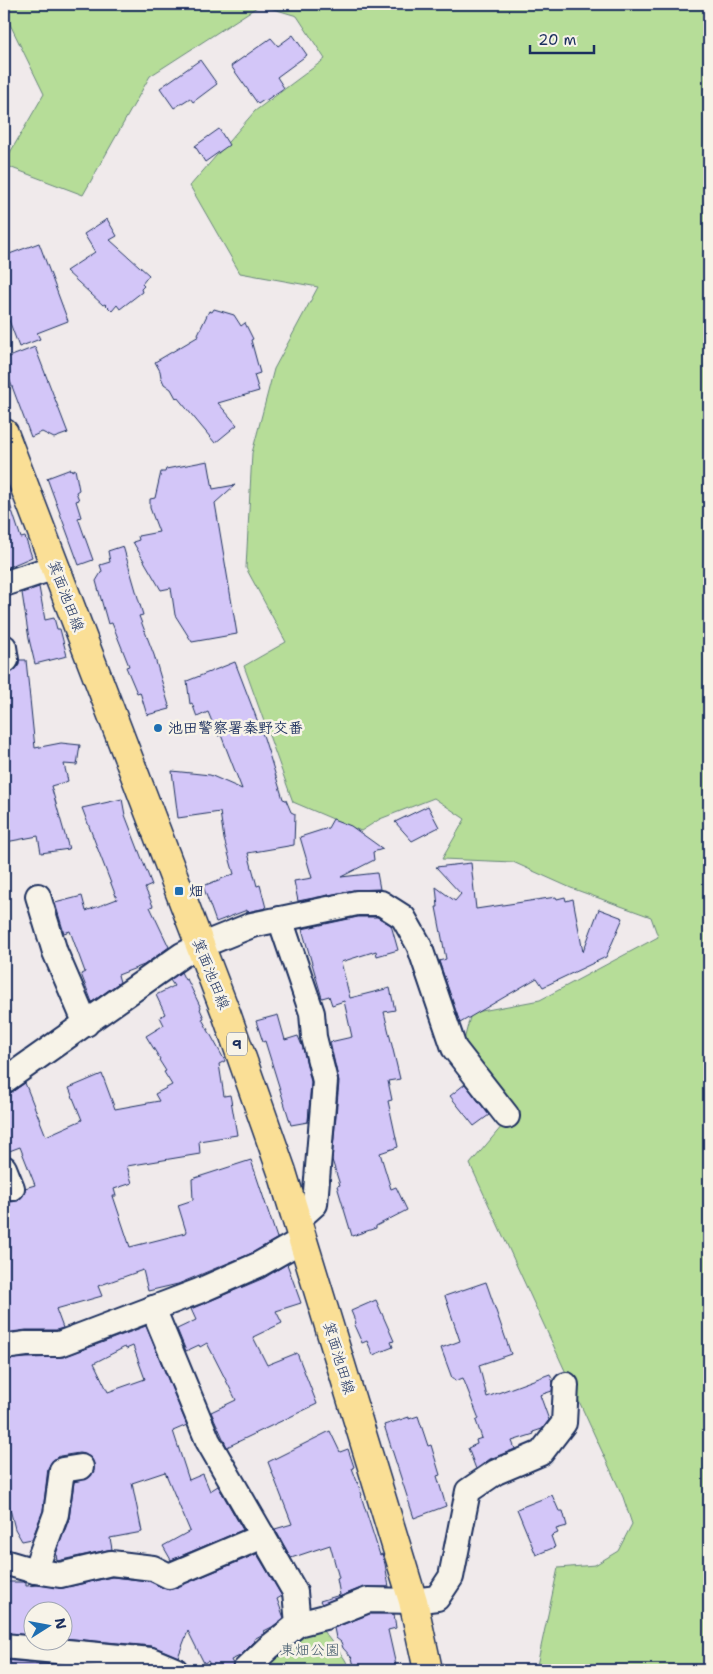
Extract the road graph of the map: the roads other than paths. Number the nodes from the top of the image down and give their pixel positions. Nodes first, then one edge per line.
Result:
1 (4, 433) edge
2 (10, 470) edge
3 (55, 567) junction
4 (4, 584) edge
5 (38, 896) dead end
6 (280, 919) junction
7 (200, 946) junction
8 (86, 1024) junction
9 (4, 1081) edge
10 (507, 1116) dead end
11 (299, 1230) junction
12 (152, 1308) junction
13 (4, 1347) edge
14 (566, 1385) dead end
15 (81, 1467) dead end
16 (263, 1536) junction
17 (4, 1562) edge
18 (35, 1571) junction
19 (413, 1601) junction
20 (298, 1624) junction
21 (4, 1646) edge
22 (175, 1670) edge
23 (245, 1670) edge
24 (428, 1670) edge

1 - 2 main road, 箕面池田線 / 9
2 - 3 main road, 箕面池田線 / 9
3 - 4 street
3 - 7 main road, 箕面池田線 / 9
5 - 8 street
6 - 7 street
6 - 10 street
6 - 11 street
7 - 8 street
7 - 11 main road, 箕面池田線 / 9
8 - 9 street
11 - 12 street
11 - 19 main road, 箕面池田線 / 9
12 - 13 street
12 - 16 street
14 - 19 street
15 - 18 street
16 - 18 street
16 - 20 street
17 - 18 street
19 - 20 street
19 - 24 main road, 箕面池田線 / 9
20 - 23 street
21 - 22 street

